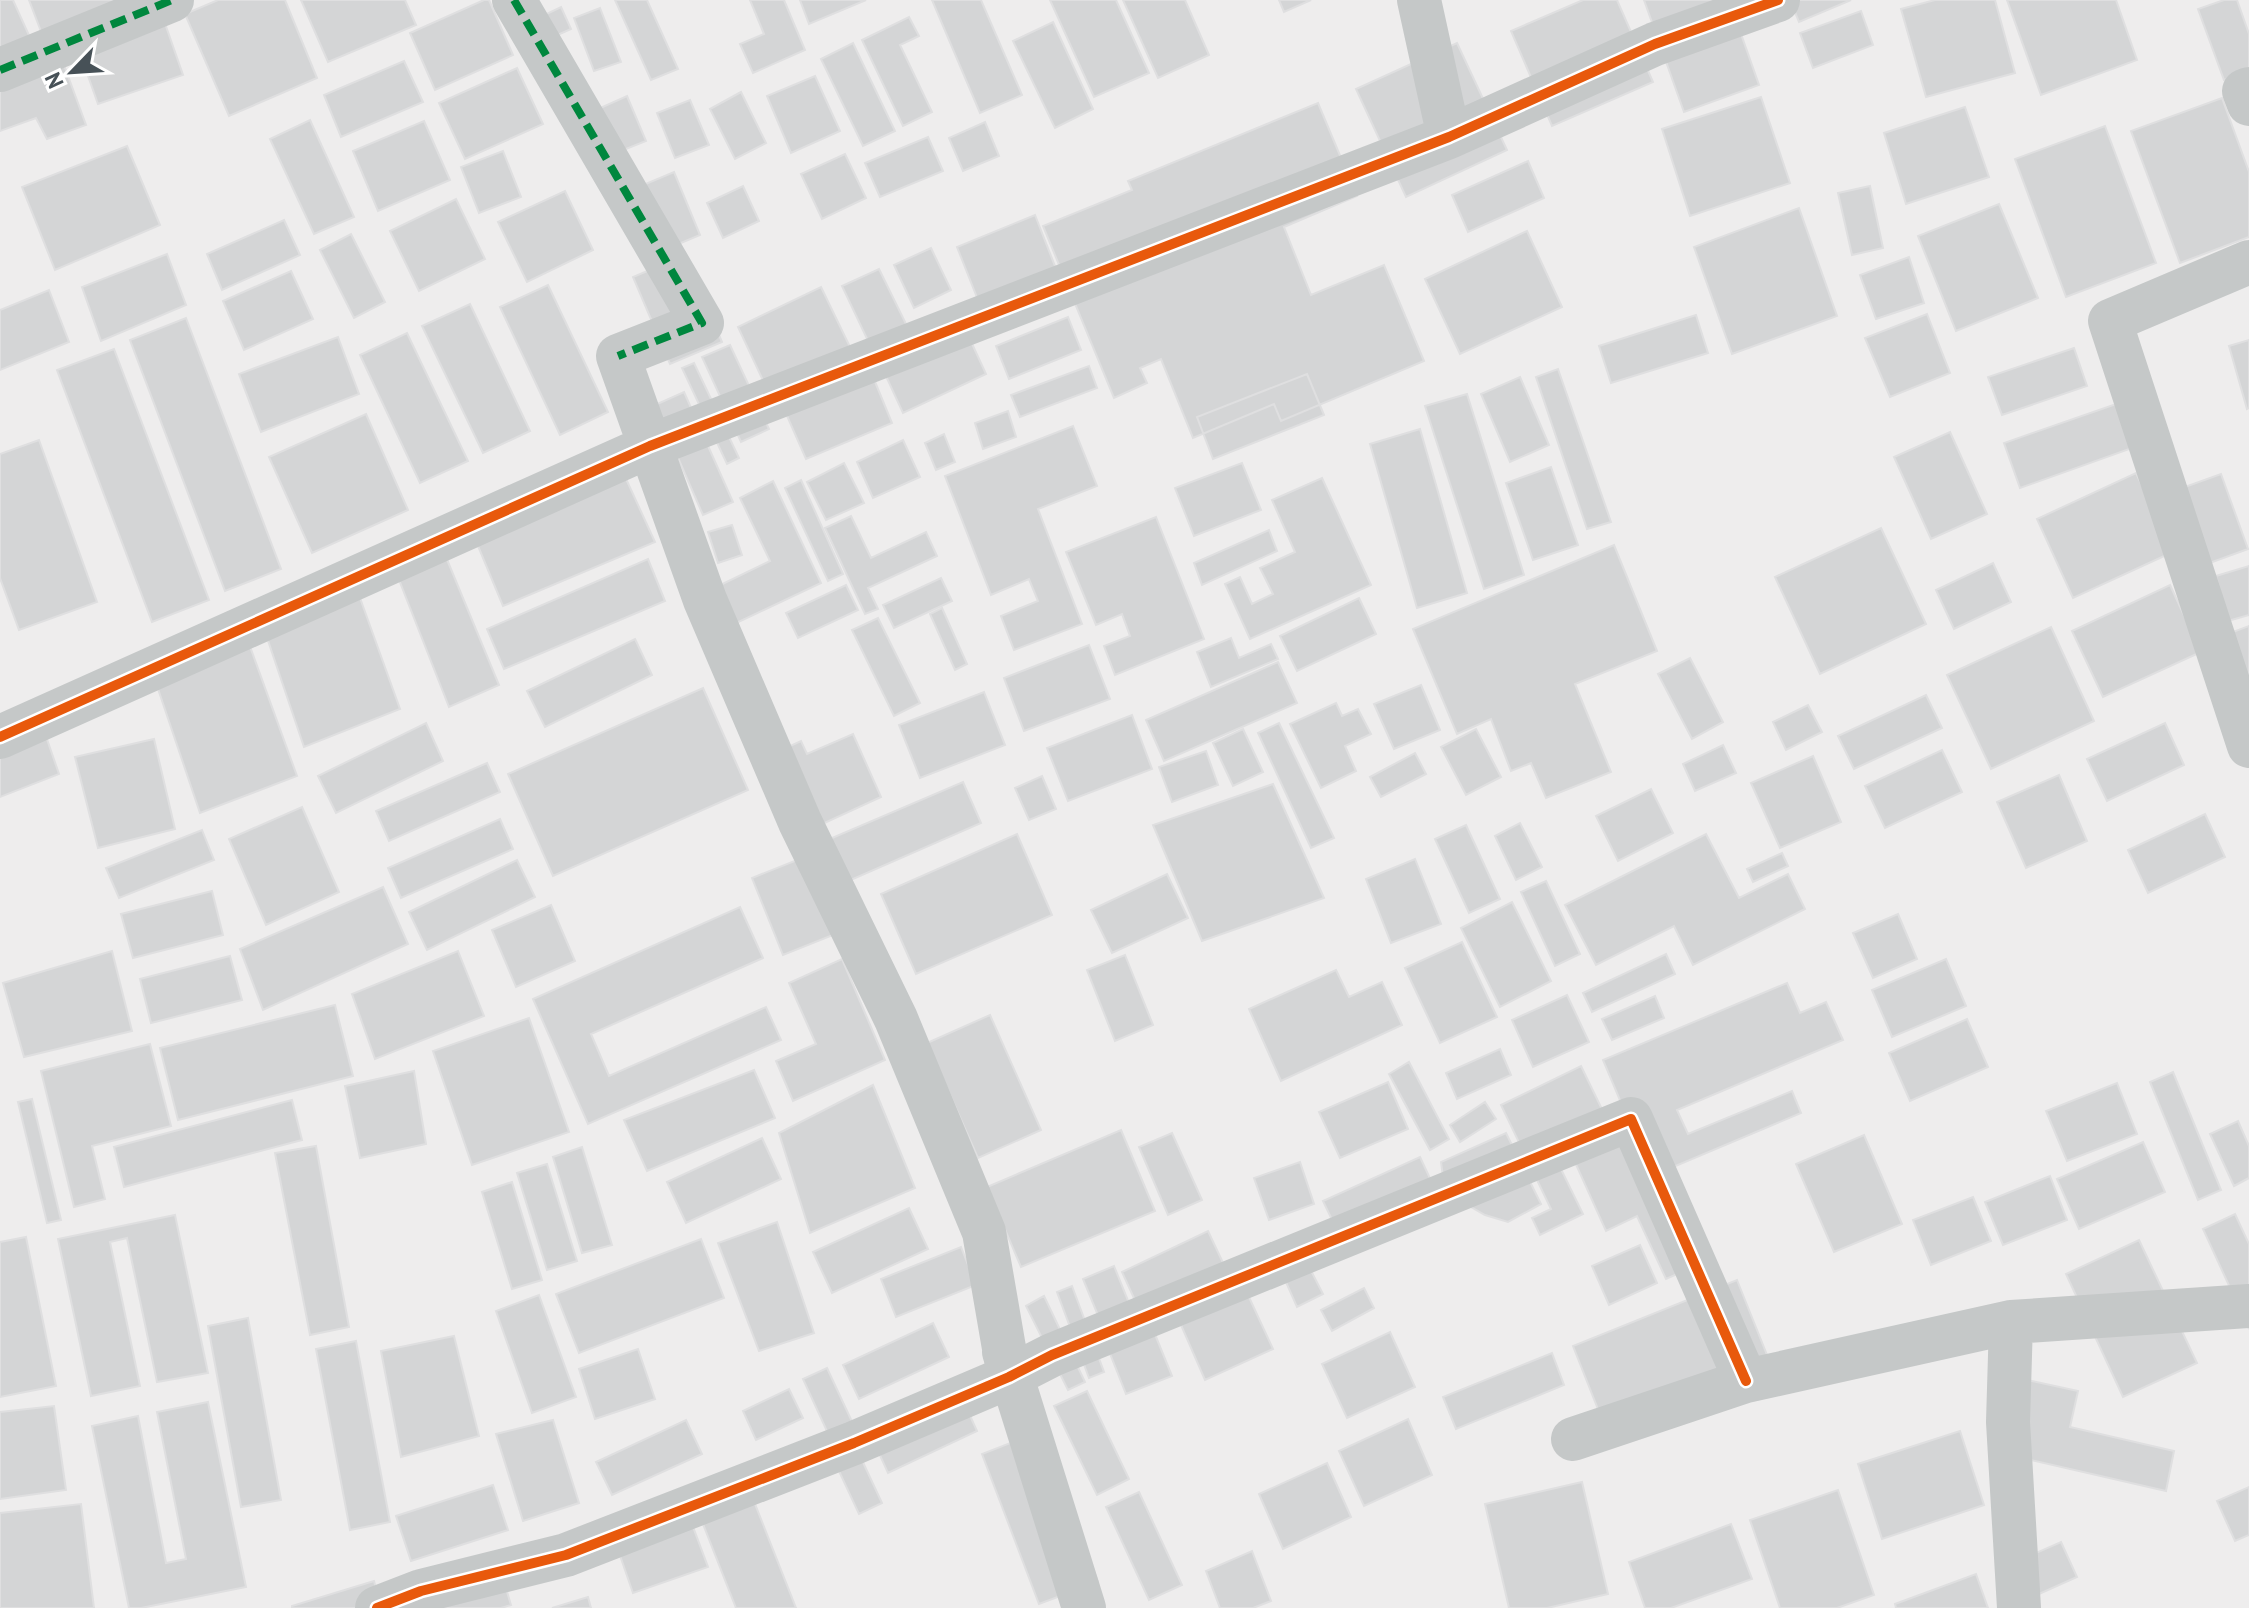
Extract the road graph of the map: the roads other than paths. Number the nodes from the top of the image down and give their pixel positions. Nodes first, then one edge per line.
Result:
1 (172, 0) edge
2 (514, 0) edge
3 (1419, 0) edge
4 (1778, 0) edge
5 (0, 70) edge
6 (2249, 89) edge
7 (2249, 104) edge
8 (1449, 137) junction
9 (2249, 262) edge
10 (650, 446) junction
11 (0, 737) edge
12 (2249, 746) edge
13 (2249, 1306) edge
14 (2011, 1322) junction
15 (1006, 1365) junction
16 (1746, 1381) junction
17 (1573, 1439) dead end
18 (377, 1608) edge
19 (1084, 1608) edge
20 (2019, 1608) edge

1 - 5 street
2 - 10 street
3 - 8 street
4 - 8 street
6 - 7 street
8 - 10 street
9 - 12 street
10 - 11 street
10 - 15 street
13 - 14 street
14 - 16 street
14 - 20 street
15 - 16 street
15 - 18 street
15 - 19 street
16 - 17 street

